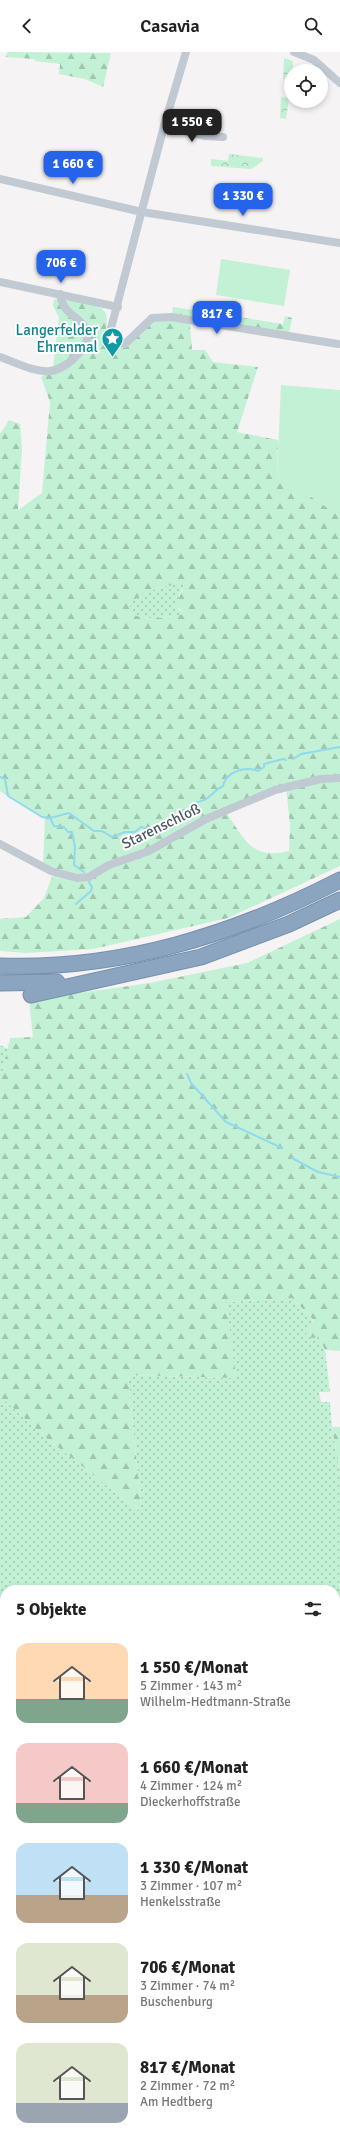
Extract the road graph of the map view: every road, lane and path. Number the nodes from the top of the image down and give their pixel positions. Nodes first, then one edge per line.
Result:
1 (186, 52) edge
2 (294, 52) edge
3 (340, 83) edge
4 (164, 126) junction
5 (223, 137) dead end
6 (0, 179) edge
7 (142, 212) junction
8 (340, 243) edge
9 (0, 282) edge
10 (60, 294) junction
11 (118, 307) junction
12 (338, 344) dead end
13 (0, 357) edge
14 (340, 778) edge
15 (0, 844) edge
16 (340, 880) edge
17 (340, 900) edge
18 (0, 966) edge
19 (90, 980) junction
20 (0, 983) edge
21 (31, 995) dead end

1 - 4 street
2 - 3 street
4 - 5 street
4 - 7 street
6 - 7 street
7 - 8 street
7 - 11 street
9 - 10 street
10 - 11 street
10 - 13 street
11 - 12 street
14 - 15 street, Starenschloß
16 - 18 highway
17 - 19 highway
19 - 20 highway
19 - 21 highway

